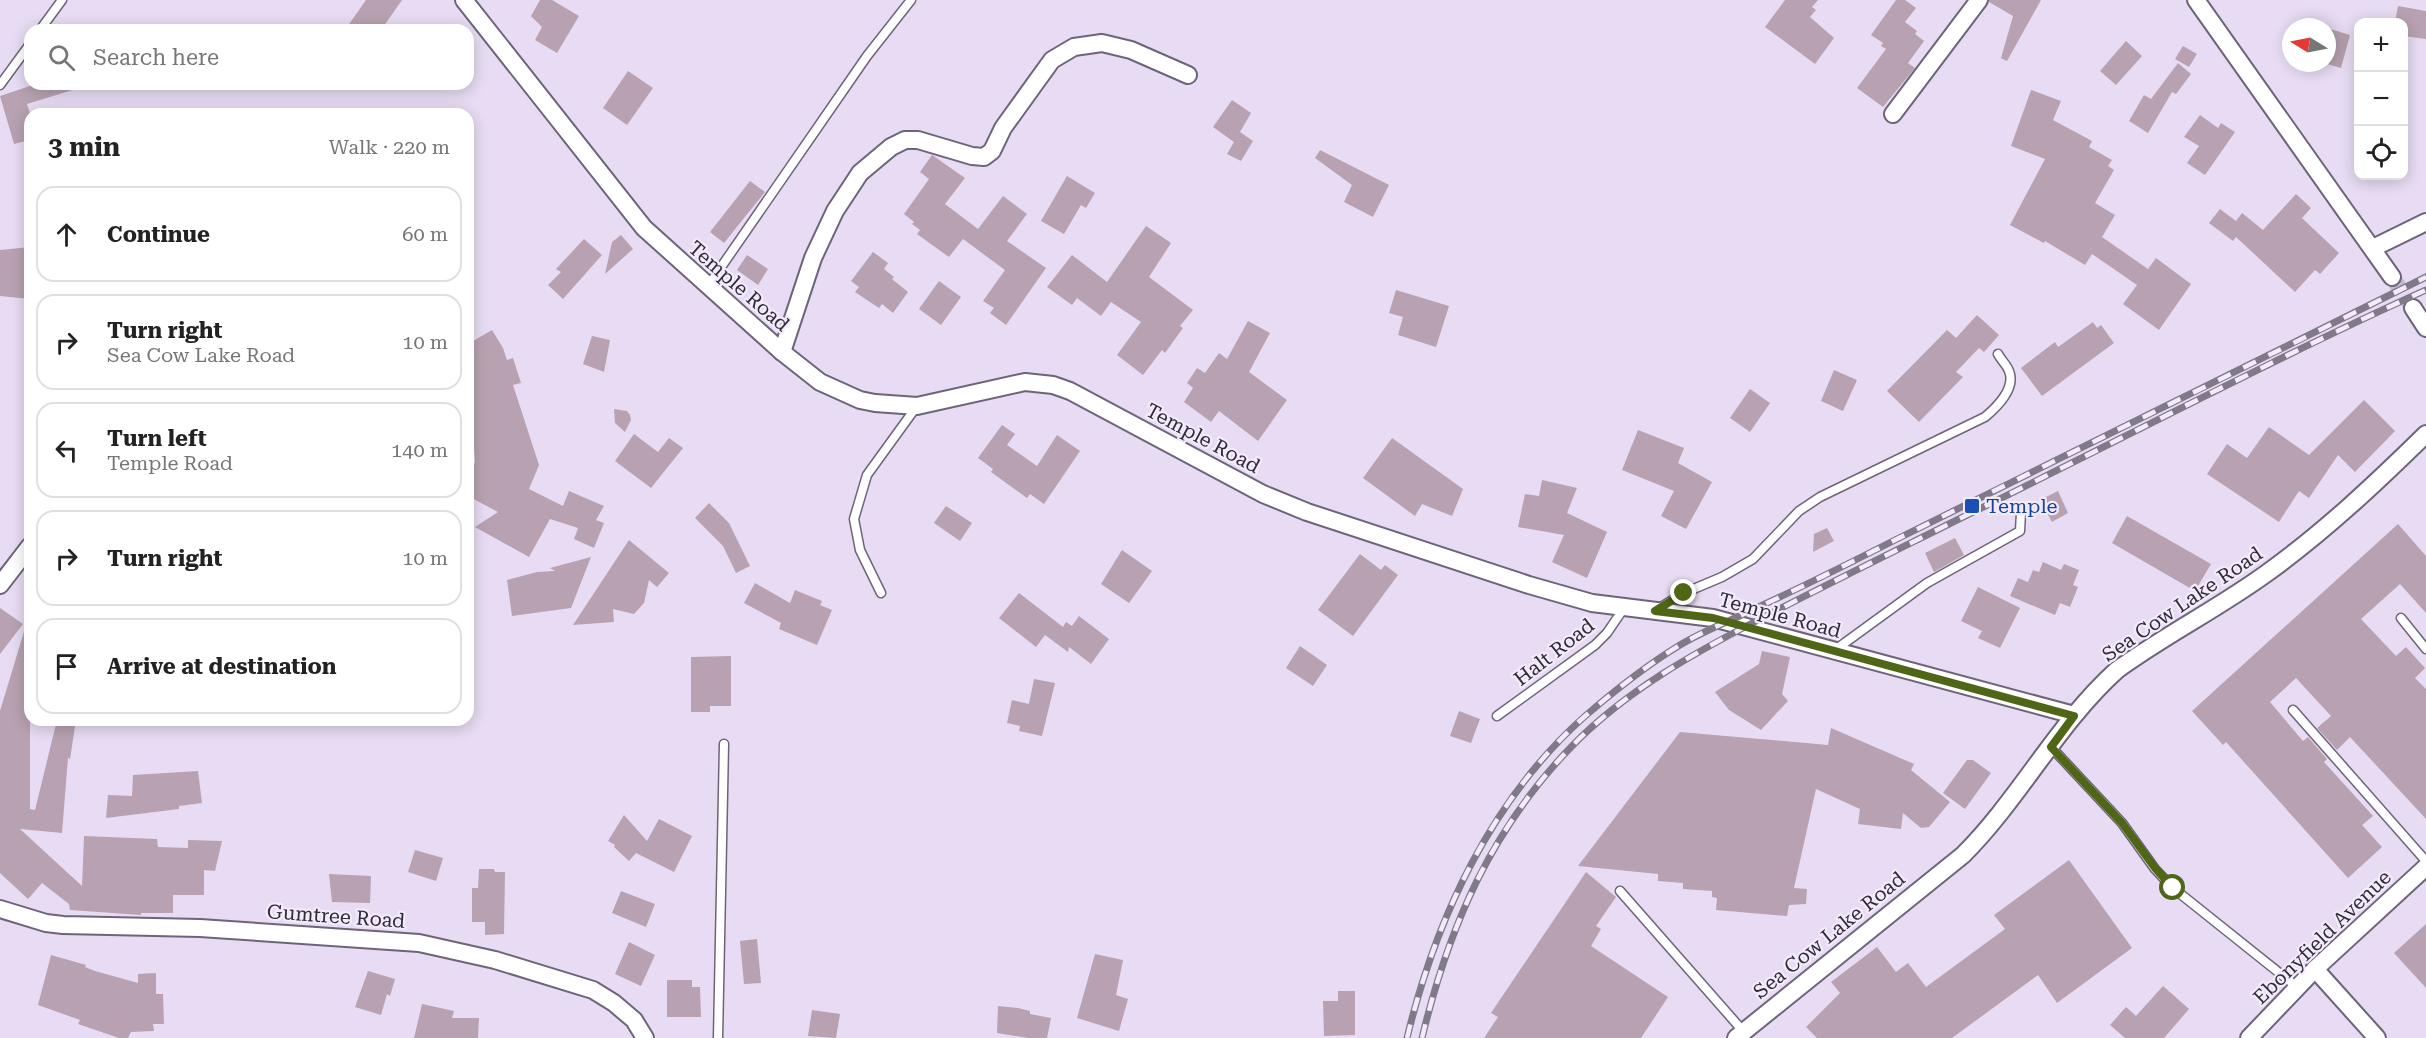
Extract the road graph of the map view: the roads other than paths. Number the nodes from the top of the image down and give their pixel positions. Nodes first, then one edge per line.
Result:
1 (62, 0) edge
2 (464, 0) edge
3 (911, 0) edge
4 (1979, 0) edge
5 (2196, 0) edge
6 (44, 24) edge
7 (24, 52) edge
8 (1188, 75) dead end
9 (0, 85) edge
10 (1893, 114) dead end
11 (2426, 222) edge
12 (2373, 248) junction
13 (2391, 277) tunnel mouth
14 (708, 287) junction
15 (2413, 308) tunnel mouth
16 (2426, 328) edge
17 (782, 352) junction
18 (1998, 354) dead end
19 (917, 406) junction
20 (2426, 434) edge
21 (2021, 512) dead end
22 (24, 554) edge
23 (0, 585) edge
24 (881, 593) dead end
25 (1624, 607) junction
26 (1655, 611) junction
27 (2401, 618) dead end
28 (2426, 649) edge
29 (1834, 651) junction
30 (2293, 710) dead end
31 (1497, 716) dead end
32 (2074, 716) junction
33 (724, 744) dead end
34 (2051, 747) junction
35 (2426, 861) edge
36 (2426, 867) edge
37 (1620, 891) dead end
38 (0, 909) edge
39 (2314, 969) junction
40 (2297, 987) junction
41 (1740, 1034) edge
42 (645, 1038) edge
43 (718, 1038) edge
44 (2249, 1038) edge
45 (2377, 1038) edge

1 - 6 lane
2 - 14 street, Temple Road
3 - 14 lane
4 - 10 street
5 - 12 street
7 - 9 lane
8 - 17 street
11 - 12 street
12 - 13 street
14 - 17 street, Temple Road
15 - 16 street
17 - 19 street, Temple Road
18 - 26 lane
19 - 24 lane
19 - 25 street, Temple Road
20 - 32 street, Sea Cow Lake Road
21 - 29 lane
22 - 23 street
25 - 26 street, Temple Road
25 - 31 lane, Halt Road
26 - 29 street, Temple Road
27 - 28 lane
29 - 32 street, Temple Road
30 - 35 lane
32 - 34 street, Sea Cow Lake Road
33 - 43 lane
34 - 40 lane
34 - 41 street, Sea Cow Lake Road
36 - 39 street, Ebonyfield Avenue
37 - 41 lane
38 - 42 street, Gumtree Road
39 - 40 street, Ebonyfield Avenue
39 - 45 street
40 - 44 street, Ebonyfield Avenue

